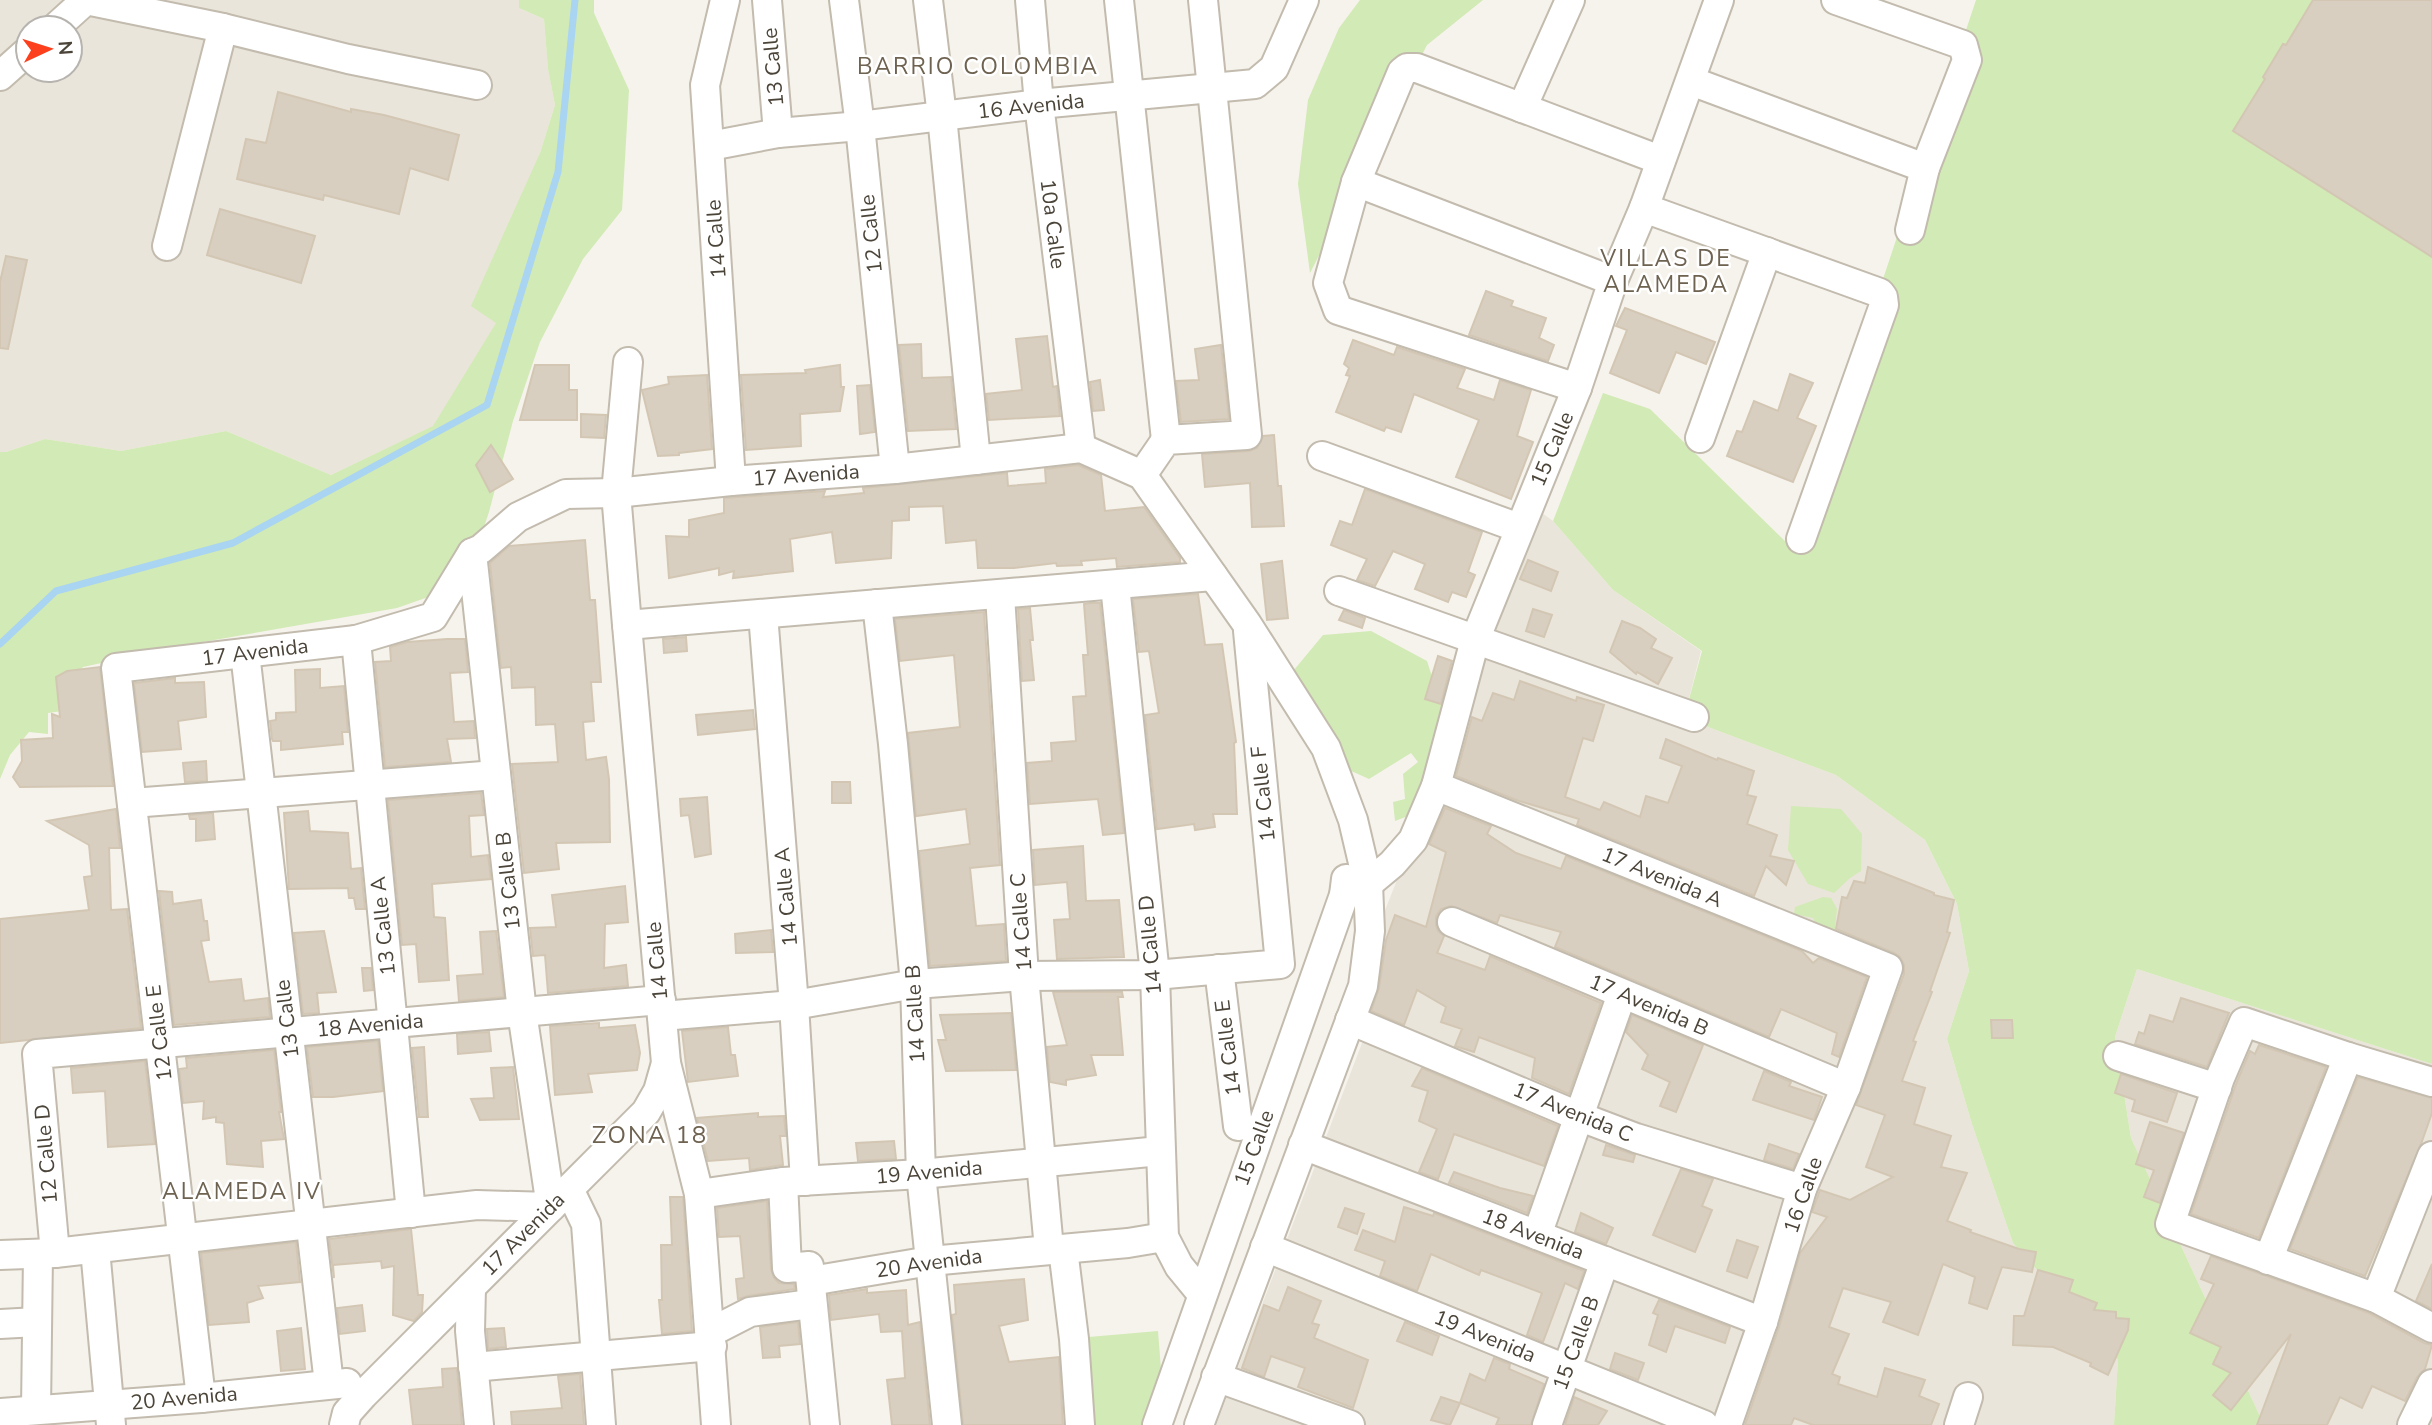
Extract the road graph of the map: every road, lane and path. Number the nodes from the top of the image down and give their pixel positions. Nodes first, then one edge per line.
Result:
1 (725, 0) edge
2 (767, 0) edge
3 (844, 0) edge
4 (928, 0) edge
5 (1030, 0) edge
6 (1119, 0) edge
7 (1203, 0) edge
8 (1287, 0) edge
9 (1304, 0) edge
10 (1570, 0) edge
11 (1719, 0) edge
12 (1852, 3) edge
13 (70, 14) edge
14 (223, 28) junction
15 (1290, 29) junction
16 (14, 64) edge
17 (0, 76) edge
18 (1691, 82) junction
19 (477, 85) dead end
20 (1212, 87) junction
21 (1129, 95) junction
22 (1039, 104) junction
23 (1522, 108) junction
24 (942, 116) junction
25 (860, 126) junction
26 (778, 133) junction
27 (710, 146) junction
28 (1660, 160) junction
29 (1925, 169) junction
30 (1356, 182) junction
31 (1644, 208) junction
32 (1910, 229) dead end
33 (167, 246) dead end
34 (1767, 252) junction
35 (1613, 281) junction
36 (628, 362) dead end
37 (1577, 388) junction
38 (1700, 438) dead end
39 (1166, 440) junction
40 (1081, 448) junction
41 (1322, 456) dead end
42 (976, 460) junction
43 (895, 468) junction
44 (1142, 475) junction
45 (731, 481) junction
46 (616, 493) junction
47 (1519, 528) junction
48 (1801, 539) dead end
49 (472, 553) junction
50 (1213, 576) junction
51 (1115, 585) junction
52 (1339, 591) dead end
53 (1000, 594) junction
54 (877, 604) junction
55 (762, 614) junction
56 (1247, 624) junction
57 (627, 625) junction
58 (356, 640) junction
59 (1475, 640) junction
60 (244, 653) junction
61 (116, 668) joint
62 (1694, 717) dead end
63 (496, 775) junction
64 (370, 785) junction
65 (1436, 786) junction
66 (261, 793) junction
67 (132, 803) junction
68 (1356, 890) junction
69 (1452, 922) dead end
70 (1280, 964) joint
71 (1888, 968) joint
72 (1219, 969) junction
73 (1154, 975) junction
74 (1024, 976) junction
75 (915, 984) junction
76 (1622, 994) junction
77 (794, 1005) junction
78 (661, 1008) junction
79 (522, 1012) junction
80 (1350, 1020) junction
81 (393, 1023) junction
82 (289, 1032) junction
83 (160, 1044) junction
84 (37, 1054) joint
85 (2118, 1056) dead end
86 (2348, 1058) junction
87 (666, 1063) junction
88 (2432, 1082) edge
89 (1846, 1087) junction
90 (2217, 1088) junction
91 (1578, 1116) junction
92 (1237, 1126) dead end
93 (1303, 1145) junction
94 (1160, 1151) junction
95 (2432, 1156) edge
96 (1042, 1161) junction
97 (921, 1174) junction
98 (794, 1182) junction
99 (1802, 1189) junction
100 (699, 1194) junction
101 (560, 1198) junction
102 (411, 1213) junction
103 (310, 1224) junction
104 (1537, 1235) junction
105 (1164, 1237) junction
106 (182, 1238) junction
107 (1265, 1247) junction
108 (95, 1249) junction
109 (1056, 1249) junction
110 (47, 1253) junction
111 (0, 1255) edge
112 (2268, 1260) junction
113 (930, 1261) junction
114 (1605, 1261) junction
115 (471, 1287) junction
116 (811, 1293) junction
117 (1202, 1294) junction
118 (2376, 1298) junction
119 (37, 1322) junction
120 (1763, 1322) junction
121 (0, 1324) edge
122 (2432, 1328) edge
123 (711, 1339) junction
124 (596, 1356) junction
125 (473, 1367) junction
126 (1567, 1369) junction
127 (1216, 1377) junction
128 (329, 1384) junction
129 (2432, 1384) edge
130 (363, 1395) junction
131 (1968, 1396) dead end
132 (201, 1398) junction
133 (36, 1410) junction
134 (0, 1413) edge
135 (110, 1415) edge
136 (344, 1425) edge
137 (479, 1425) edge
138 (601, 1425) edge
139 (716, 1425) edge
140 (825, 1425) edge
141 (947, 1425) edge
142 (1080, 1425) edge
143 (1157, 1425) edge
144 (1199, 1425) edge
145 (1350, 1425) edge
146 (1547, 1425) edge
147 (1704, 1425) edge
148 (1727, 1425) edge
149 (1959, 1425) edge
150 (2412, 1425) edge

1 - 27 street, 14 Calle
2 - 26 street, 13 Calle
3 - 25 street, 12 Calle
4 - 24 street
5 - 22 street, 10a Calle
6 - 21 street
7 - 20 street
8 - 15 street
9 - 15 street, 16 Avenida
10 - 23 street
11 - 18 street, 15 Calle
12 - 29 street
13 - 14 street
14 - 19 street
14 - 33 street
15 - 20 street, 16 Avenida
16 - 17 street
18 - 28 street, 15 Calle
18 - 29 street
20 - 21 street, 16 Avenida
20 - 39 street
21 - 22 street, 16 Avenida
21 - 39 street
22 - 24 street, 16 Avenida
22 - 40 street, 10a Calle
23 - 28 street
23 - 30 street
24 - 25 street, 16 Avenida
24 - 42 street
25 - 26 street, 16 Avenida
25 - 43 street, 12 Calle
26 - 27 street, 16 Avenida
27 - 45 street, 14 Calle
28 - 31 street, 15 Calle
29 - 32 street
30 - 35 street
30 - 37 street
31 - 34 street
31 - 35 street, 15 Calle
34 - 38 street
34 - 48 street
35 - 37 street, 15 Calle
36 - 46 street, 14 Calle
37 - 47 street, 15 Calle
39 - 44 street
40 - 42 street, 17 Avenida
40 - 44 street
41 - 47 street
42 - 43 street, 17 Avenida
43 - 45 street, 17 Avenida
44 - 50 street
45 - 46 street, 17 Avenida
46 - 49 street, 17 Avenida
46 - 57 street, 14 Calle
47 - 59 street, 15 Calle
49 - 58 street, 17 Avenida
49 - 63 street, 13 Calle B
50 - 51 street
50 - 56 street
51 - 53 street
51 - 73 street, 14 Calle D
52 - 59 street
53 - 54 street
53 - 74 street, 14 Calle C
54 - 55 street
54 - 75 street, 14 Calle B
55 - 57 street
55 - 77 street, 14 Calle A
56 - 68 street
56 - 70 street, 14 Calle F
57 - 78 street, 14 Calle
58 - 60 street, 17 Avenida
58 - 64 street, 13 Calle A
59 - 62 street
59 - 65 street, 15 Calle
60 - 61 street, 17 Avenida
60 - 66 street, 13 Calle
61 - 67 street, 12 Calle E
63 - 64 street
63 - 79 street, 13 Calle B
64 - 66 street
64 - 81 street, 13 Calle A
65 - 68 street, 15 Calle
65 - 71 street, 17 Avenida A
66 - 67 street
66 - 82 street, 13 Calle
67 - 83 street, 12 Calle E
68 - 80 street
68 - 117 street, 15 Calle
69 - 76 street, 17 Avenida B
70 - 72 street, 18 Avenida
71 - 89 street, 16 Calle
72 - 73 street, 18 Avenida
72 - 92 street, 14 Calle E
73 - 74 street, 18 Avenida
73 - 94 street, 14 Calle D
74 - 75 street, 18 Avenida
74 - 96 street, 14 Calle C
75 - 77 street, 18 Avenida
75 - 97 street, 14 Calle B
76 - 89 street, 17 Avenida B
76 - 91 street
77 - 78 street, 18 Avenida
77 - 98 street, 14 Calle A
78 - 79 street, 18 Avenida
78 - 87 street, 14 Calle
79 - 81 street, 18 Avenida
79 - 101 street, 13 Calle B
80 - 91 street, 17 Avenida C
80 - 93 street
81 - 82 street, 18 Avenida
81 - 102 street, 13 Calle A
82 - 83 street, 18 Avenida
82 - 103 street, 13 Calle
83 - 84 street, 18 Avenida
83 - 106 street, 12 Calle E
84 - 110 street, 12 Calle D
85 - 90 street
86 - 88 street
86 - 90 street
86 - 112 street
87 - 100 street, 14 Calle
87 - 101 street, 17 Avenida
89 - 99 street, 16 Calle
90 - 112 street
91 - 99 street, 17 Avenida C
91 - 104 street
93 - 104 street, 18 Avenida
93 - 107 street
94 - 96 street, 19 Avenida
94 - 105 street, 14 Calle D
95 - 118 street
96 - 97 street, 19 Avenida
96 - 109 street, 14 Calle C
97 - 98 street, 19 Avenida
97 - 113 street, 14 Calle B
98 - 100 street, 19 Avenida
98 - 116 street, 14 Calle A
99 - 120 street, 16 Calle
100 - 123 street, 14 Calle
101 - 102 street
101 - 115 street, 17 Avenida
101 - 124 street, 13 Calle B
102 - 103 street
103 - 106 street
103 - 128 street, 13 Calle
104 - 114 street, 18 Avenida
105 - 109 street, 20 Avenida
105 - 117 street, 14 Calle D
106 - 108 street
106 - 132 street, 12 Calle E
107 - 126 street, 19 Avenida
107 - 127 street
108 - 110 street
108 - 135 street
109 - 113 street, 20 Avenida
109 - 142 street, 14 Calle C
110 - 111 street
110 - 119 street, 12 Calle D
112 - 118 street
113 - 116 street, 20 Avenida
113 - 141 street, 14 Calle B
114 - 120 street, 18 Avenida
114 - 126 street, 15 Calle B
115 - 125 street
115 - 130 street, 17 Avenida
116 - 123 street, 20 Avenida
116 - 140 street
117 - 143 street, 15 Calle
118 - 122 street
119 - 121 street
119 - 133 street, 12 Calle D
120 - 148 street, 16 Calle
123 - 124 street
123 - 139 street, 14 Calle
124 - 125 street
124 - 138 street, 13 Calle B
125 - 137 street
126 - 146 street, 15 Calle B
126 - 147 street, 19 Avenida
127 - 144 street
127 - 145 street
128 - 130 street, 20 Avenida
128 - 132 street, 20 Avenida
129 - 150 street
130 - 136 street
131 - 149 street
132 - 135 street, 20 Avenida
133 - 134 street, 20 Avenida
133 - 135 street, 20 Avenida

